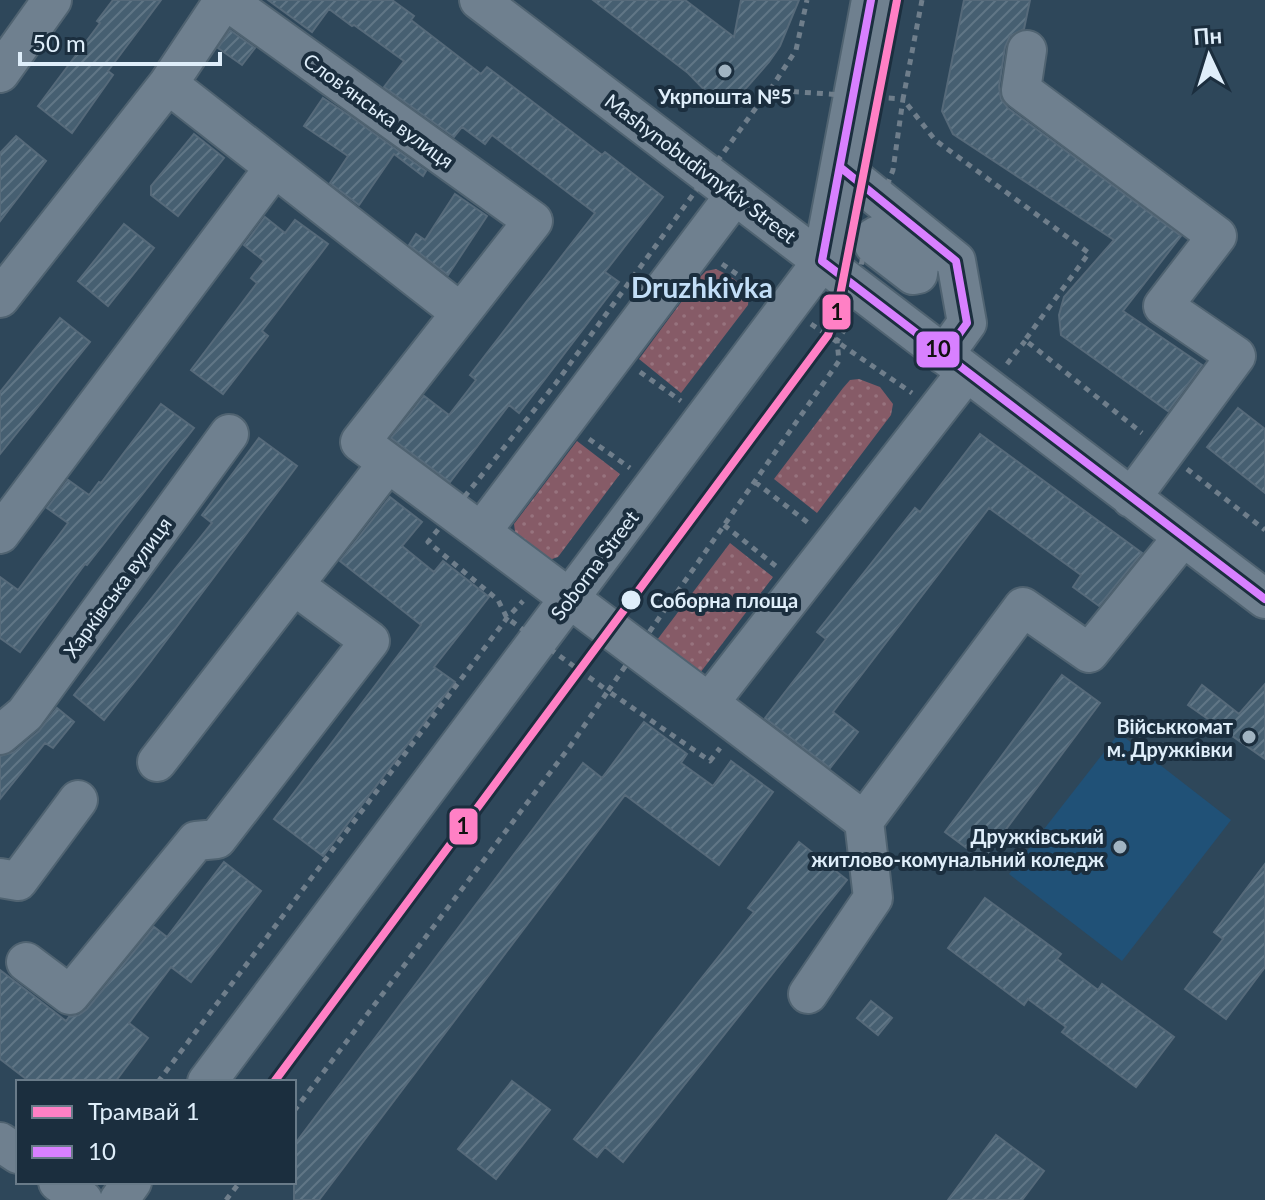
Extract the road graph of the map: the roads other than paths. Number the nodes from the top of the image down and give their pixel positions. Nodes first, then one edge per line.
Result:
1 (52, 0) edge
2 (225, 0) edge
3 (871, 0) edge
4 (491, 4) edge
5 (1027, 50) dead end
6 (0, 73) edge
7 (168, 84) junction
8 (840, 167) junction
9 (274, 168) junction
10 (721, 184) junction
11 (822, 261) junction
12 (0, 298) edge
13 (461, 313) junction
14 (955, 364) junction
15 (229, 434) dead end
16 (382, 458) junction
17 (1131, 498) junction
18 (467, 521) junction
19 (0, 534) edge
20 (1183, 537) junction
21 (295, 586) junction
22 (569, 599) junction
23 (1265, 599) edge
24 (723, 714) junction
25 (0, 735) edge
26 (157, 762) dead end
27 (78, 800) dead end
28 (864, 821) junction
29 (0, 878) edge
30 (26, 962) dead end
31 (808, 994) dead end
32 (208, 1080) edge
33 (61, 1184) edge
34 (83, 1200) edge

1 - 6 street
2 - 7 street, Слов'янська вулиця
2 - 13 street, Слов'янська вулиця
3 - 8 street, Soborna Street
4 - 10 street, Mashynobudivnykiv Street
5 - 17 street
7 - 9 street
7 - 12 street, Слов'янська вулиця
8 - 11 street, Soborna Street
8 - 14 street
9 - 13 street
9 - 19 street
10 - 11 street, Mashynobudivnykiv Street
10 - 18 street
11 - 14 street, Mashynobudivnykiv Street
11 - 22 street, Soborna Street
13 - 16 street
14 - 17 street, Mashynobudivnykiv Street
14 - 24 street
15 - 25 street, Харківська вулиця
16 - 18 street
16 - 21 street
17 - 20 street, Mashynobudivnykiv Street
18 - 22 street
20 - 23 street, Mashynobudivnykiv Street
20 - 28 street
21 - 26 street
21 - 30 street
22 - 24 street
22 - 32 street, Soborna Street
24 - 28 street
27 - 29 street
28 - 31 street
33 - 34 street

